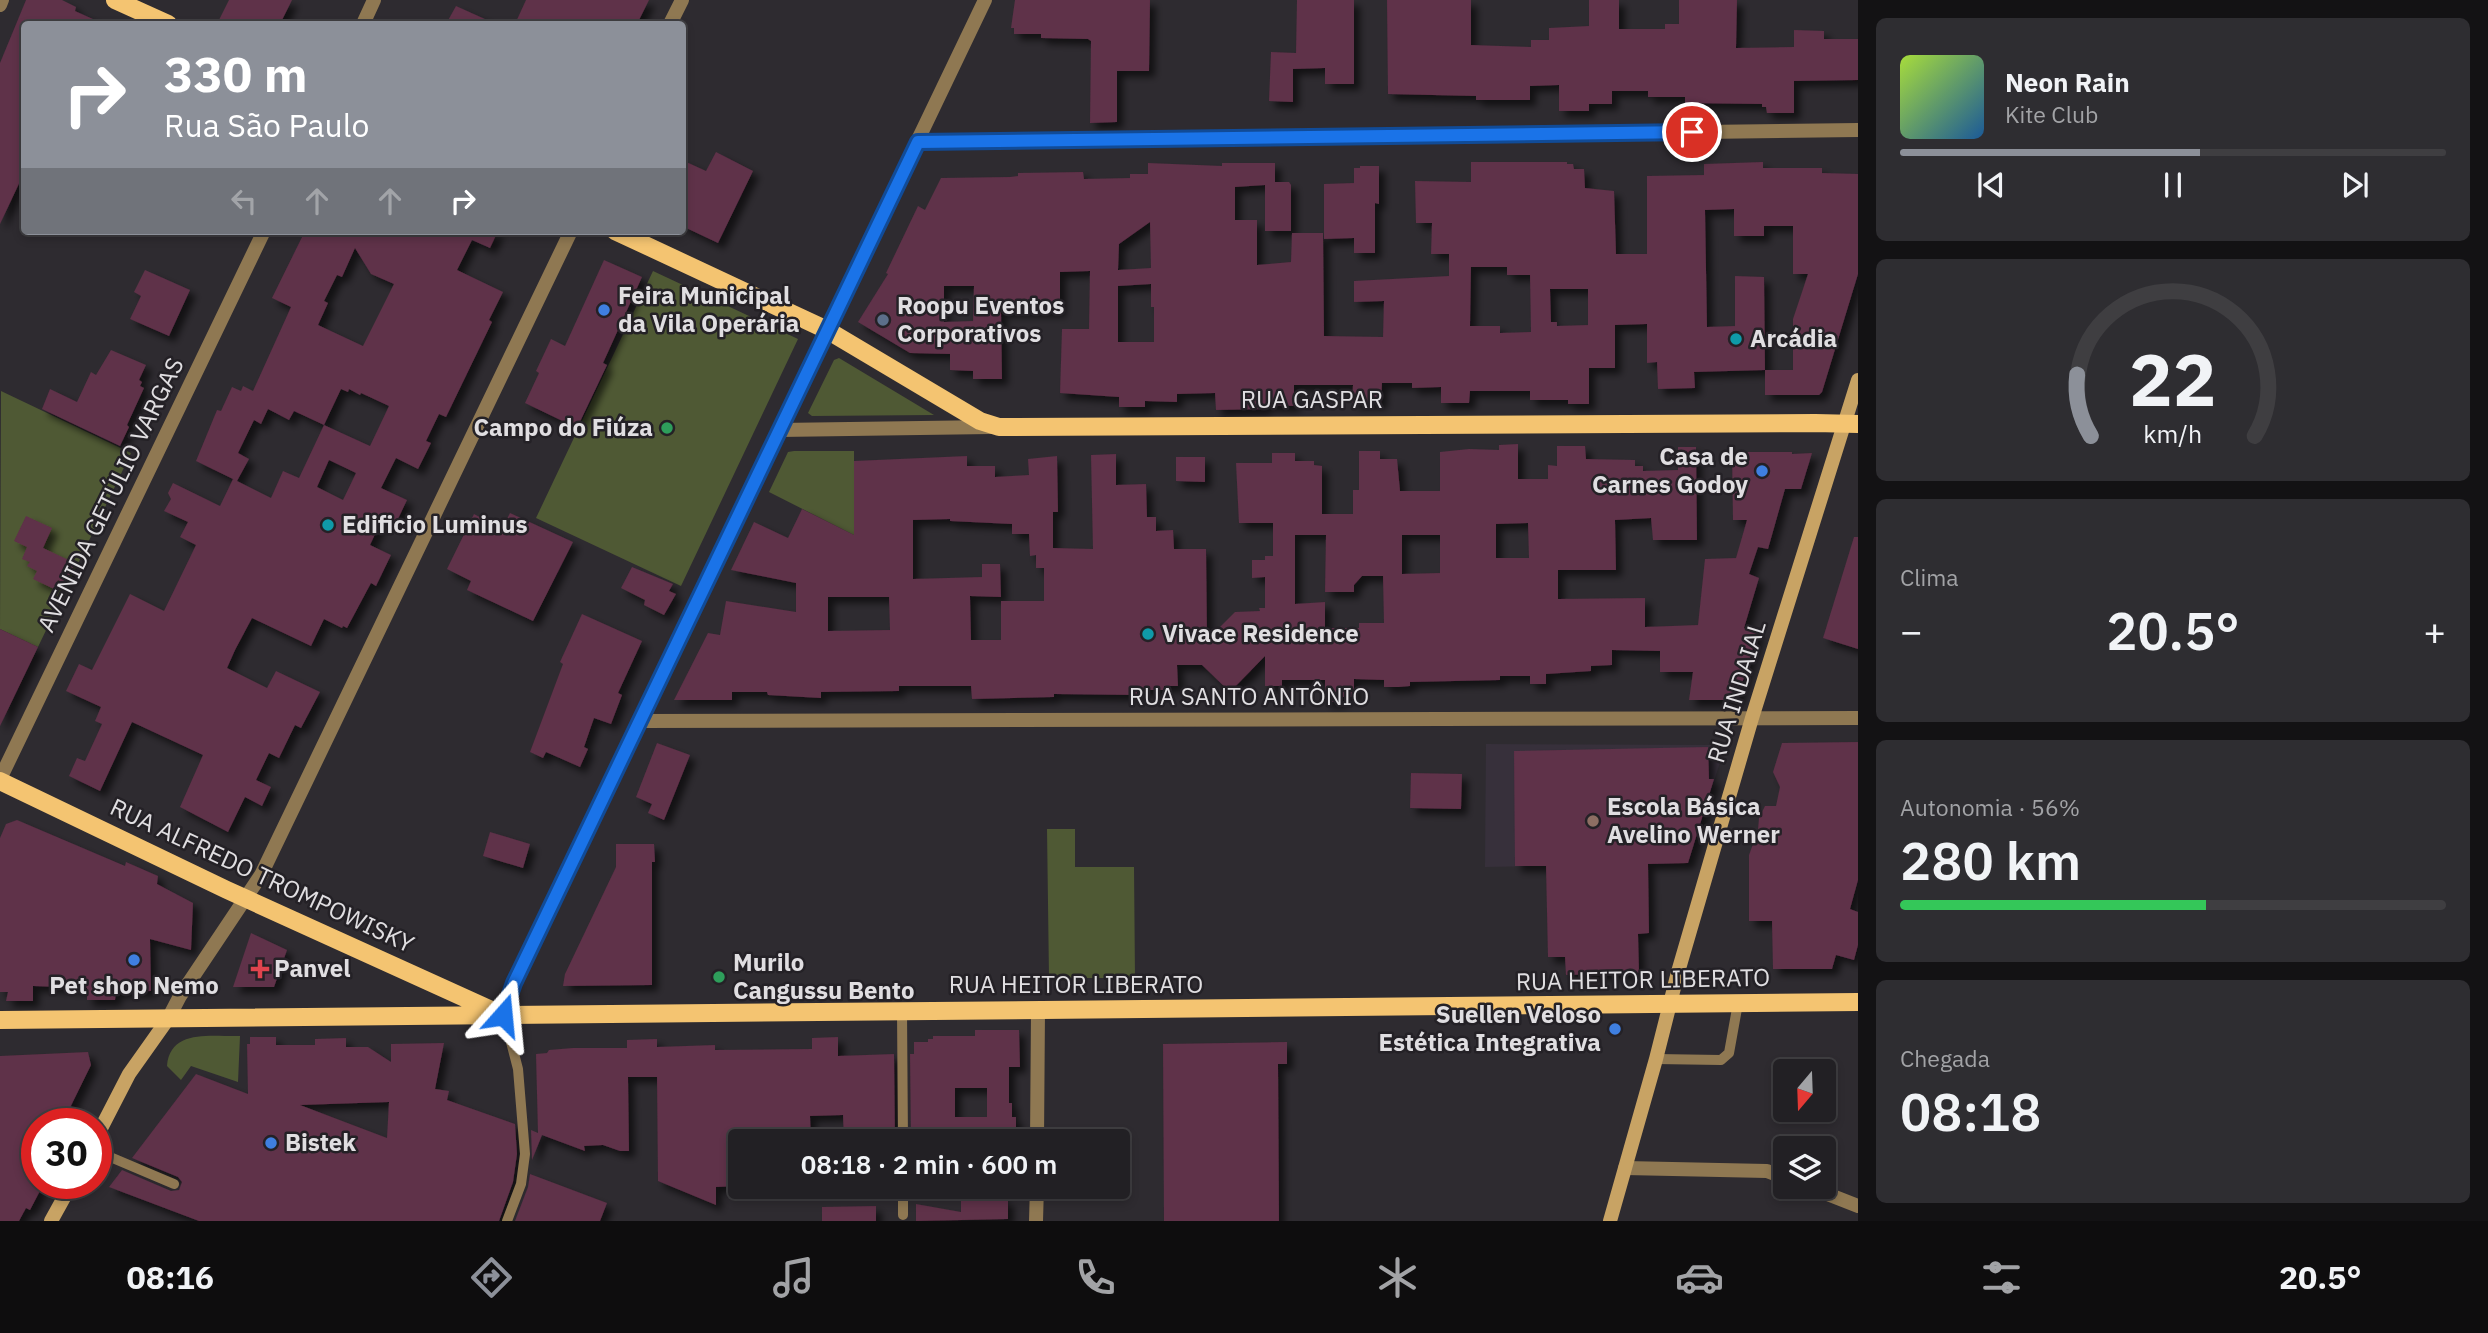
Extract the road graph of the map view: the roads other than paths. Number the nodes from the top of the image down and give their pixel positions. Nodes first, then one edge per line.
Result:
1 (2, 0) edge
2 (116, 0) edge
3 (374, 0) edge
4 (682, 0) edge
5 (985, 0) edge
6 (0, 5) edge
7 (162, 21) edge
8 (364, 21) edge
9 (672, 21) edge
10 (1858, 130) edge
11 (918, 142) junction
12 (262, 235) edge
13 (569, 235) edge
14 (624, 235) edge
15 (827, 330) junction
16 (1858, 380) edge
17 (1852, 423) edge
18 (999, 427) junction
19 (779, 430) junction
20 (1752, 718) junction
21 (1858, 718) edge
22 (639, 722) junction
23 (0, 780) edge
24 (246, 898) junction
25 (1858, 1002) edge
26 (1670, 1003) junction
27 (1738, 1003) junction
28 (1038, 1010) junction
29 (902, 1011) junction
30 (503, 1015) junction
31 (168, 1018) junction
32 (0, 1020) edge
33 (1656, 1059) junction
34 (112, 1108) edge
35 (903, 1129) edge
36 (1037, 1129) edge
37 (112, 1159) edge
38 (1625, 1168) junction
39 (1773, 1173) edge
40 (174, 1184) dead end
41 (1836, 1197) edge
42 (63, 1199) edge
43 (903, 1199) edge
44 (1037, 1199) edge
45 (1858, 1206) edge
46 (904, 1215) dead end
47 (51, 1221) edge
48 (507, 1221) edge
49 (1036, 1221) edge
50 (1610, 1221) edge

1 - 6 street
2 - 7 main road
3 - 8 street
4 - 9 street
5 - 11 street
10 - 11 street
11 - 15 street
12 - 23 street, AVENIDA GETÚLIO VARGAS
13 - 24 street
14 - 15 main road
15 - 18 main road
15 - 19 street
16 - 17 main road, RUA INDAIAL
17 - 18 main road, RUA GASPAR
17 - 20 main road, RUA INDAIAL
18 - 19 street, RUA GASPAR
19 - 22 street
20 - 21 street, RUA SANTO ANTÔNIO
20 - 22 street, RUA SANTO ANTÔNIO
20 - 26 main road, RUA INDAIAL
22 - 30 street
23 - 24 main road, RUA ALFREDO TROMPOWISKY
24 - 30 main road, RUA ALFREDO TROMPOWISKY
24 - 31 street
25 - 27 main road, RUA HEITOR LIBERATO
26 - 27 main road, RUA HEITOR LIBERATO
26 - 28 main road, RUA HEITOR LIBERATO
26 - 33 main road, RUA INDAIAL
27 - 33 lane
28 - 29 main road, RUA HEITOR LIBERATO
28 - 36 street
29 - 30 main road, RUA HEITOR LIBERATO
29 - 35 lane
30 - 31 main road, RUA HEITOR LIBERATO
30 - 48 lane
31 - 32 main road, RUA HEITOR LIBERATO
31 - 34 main road
33 - 38 main road, RUA INDAIAL
37 - 40 lane
38 - 39 street
38 - 50 main road, RUA INDAIAL
41 - 45 street
42 - 47 main road
43 - 46 lane
44 - 49 street

